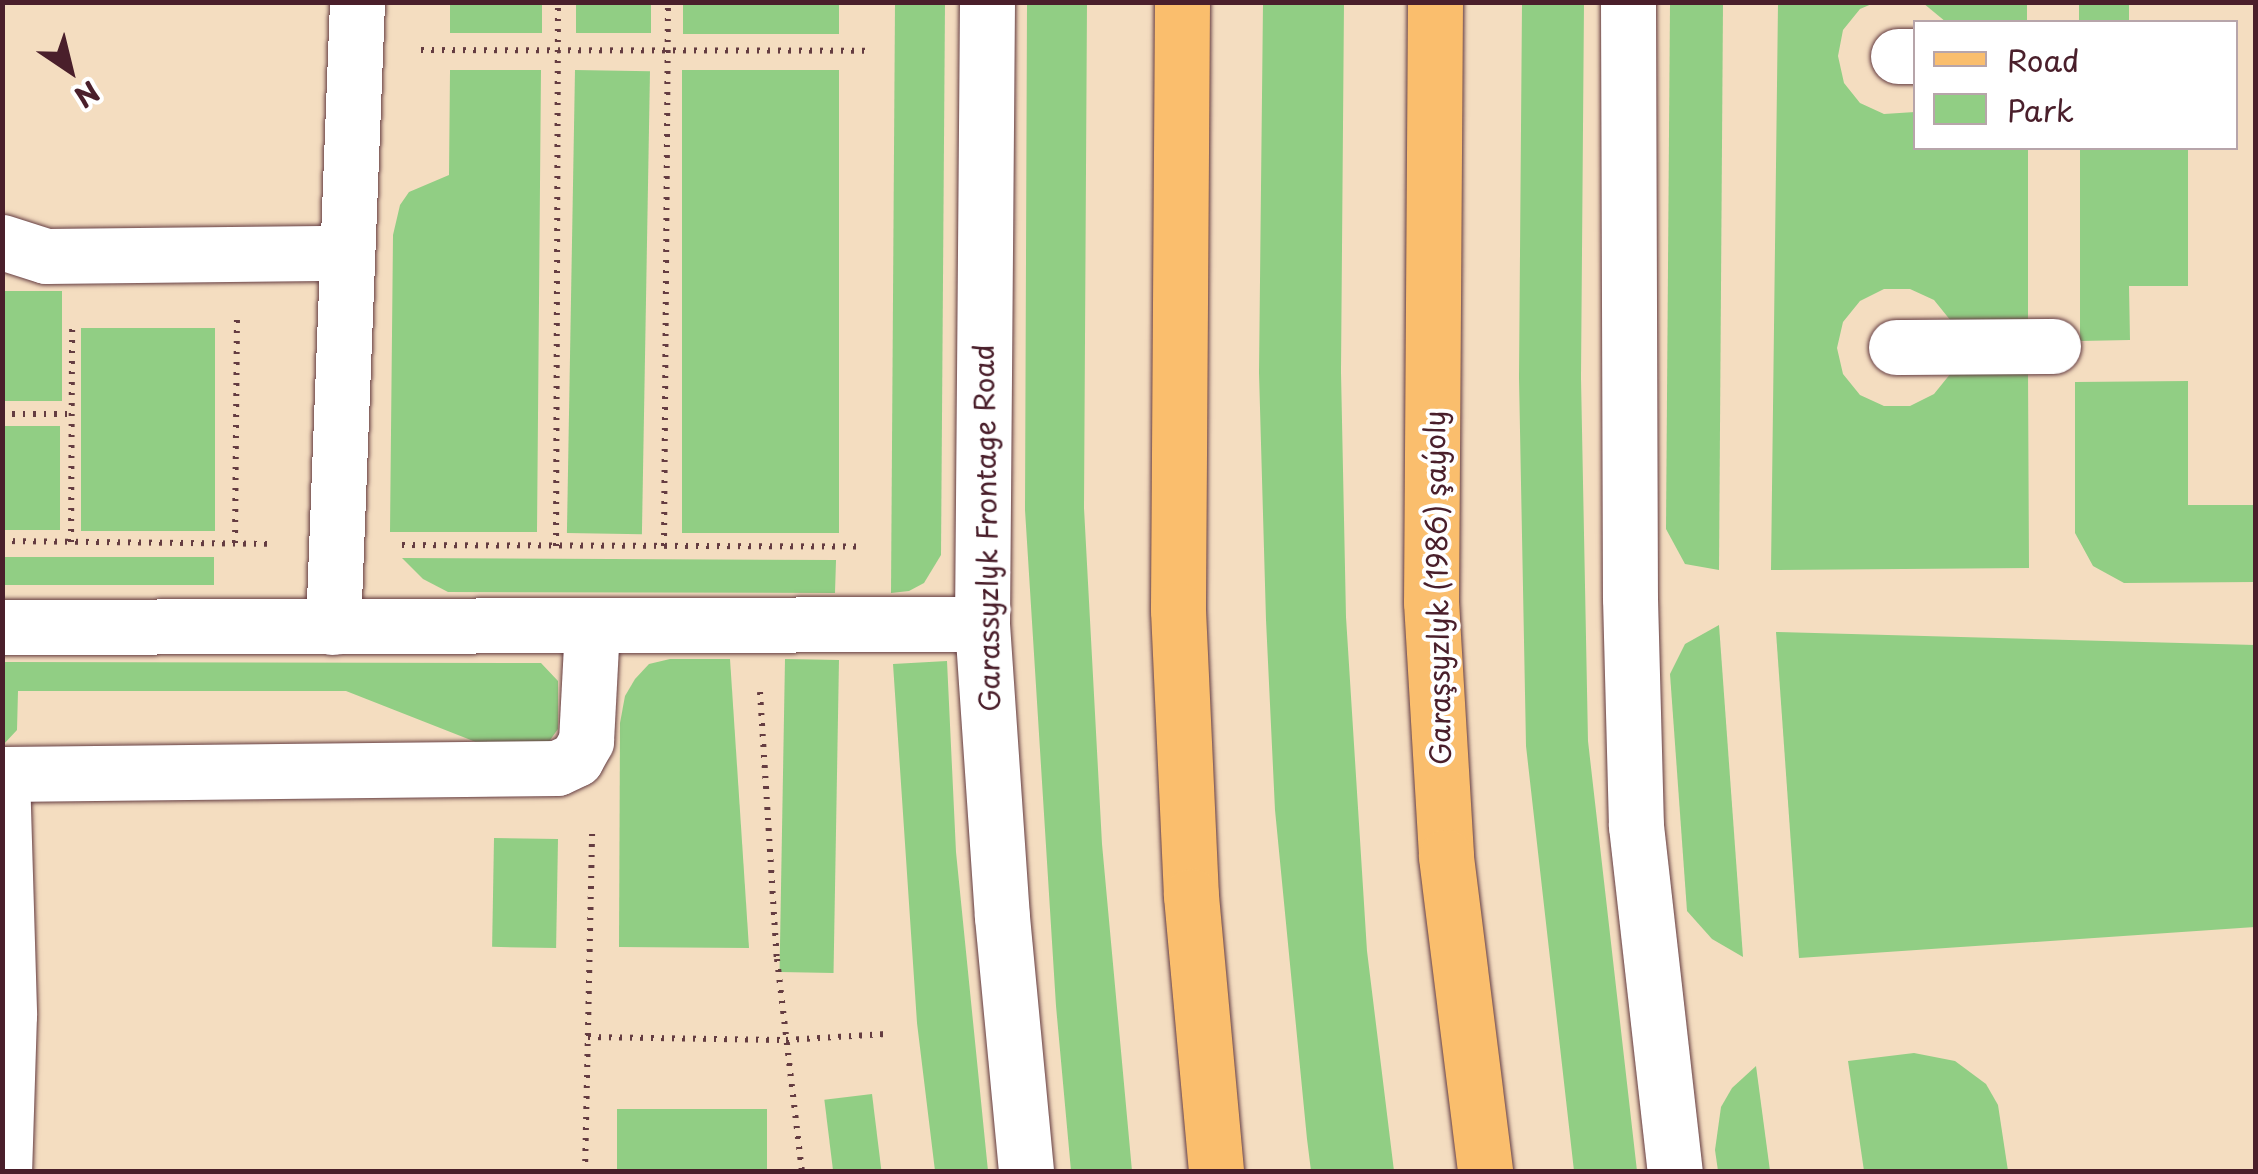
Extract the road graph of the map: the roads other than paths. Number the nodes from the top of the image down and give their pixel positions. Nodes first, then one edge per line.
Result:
1 (357, 2) edge
2 (987, 2) edge
3 (1182, 2) edge
4 (1435, 2) edge
5 (1628, 2) edge
6 (2, 242) edge
7 (345, 253) junction
8 (2053, 346) dead end
9 (1896, 347) dead end
10 (982, 624) junction
11 (333, 627) junction
12 (592, 627) junction
13 (2, 628) edge
14 (3, 774) edge
15 (6, 1015) edge
16 (4, 1172) edge
17 (1026, 1172) edge
18 (1216, 1172) edge
19 (1485, 1172) edge
20 (1675, 1172) edge

1 - 7 street
2 - 10 street, Garassyzlyk Frontage Road
3 - 18 main road
4 - 19 main road, Garaşsyzlyk (1986) şaýoly
5 - 20 street
6 - 7 street
7 - 11 street
8 - 9 street
10 - 12 street
10 - 17 street, Garassyzlyk Frontage Road
11 - 12 street
11 - 13 street
12 - 14 street
14 - 15 street
15 - 16 street

